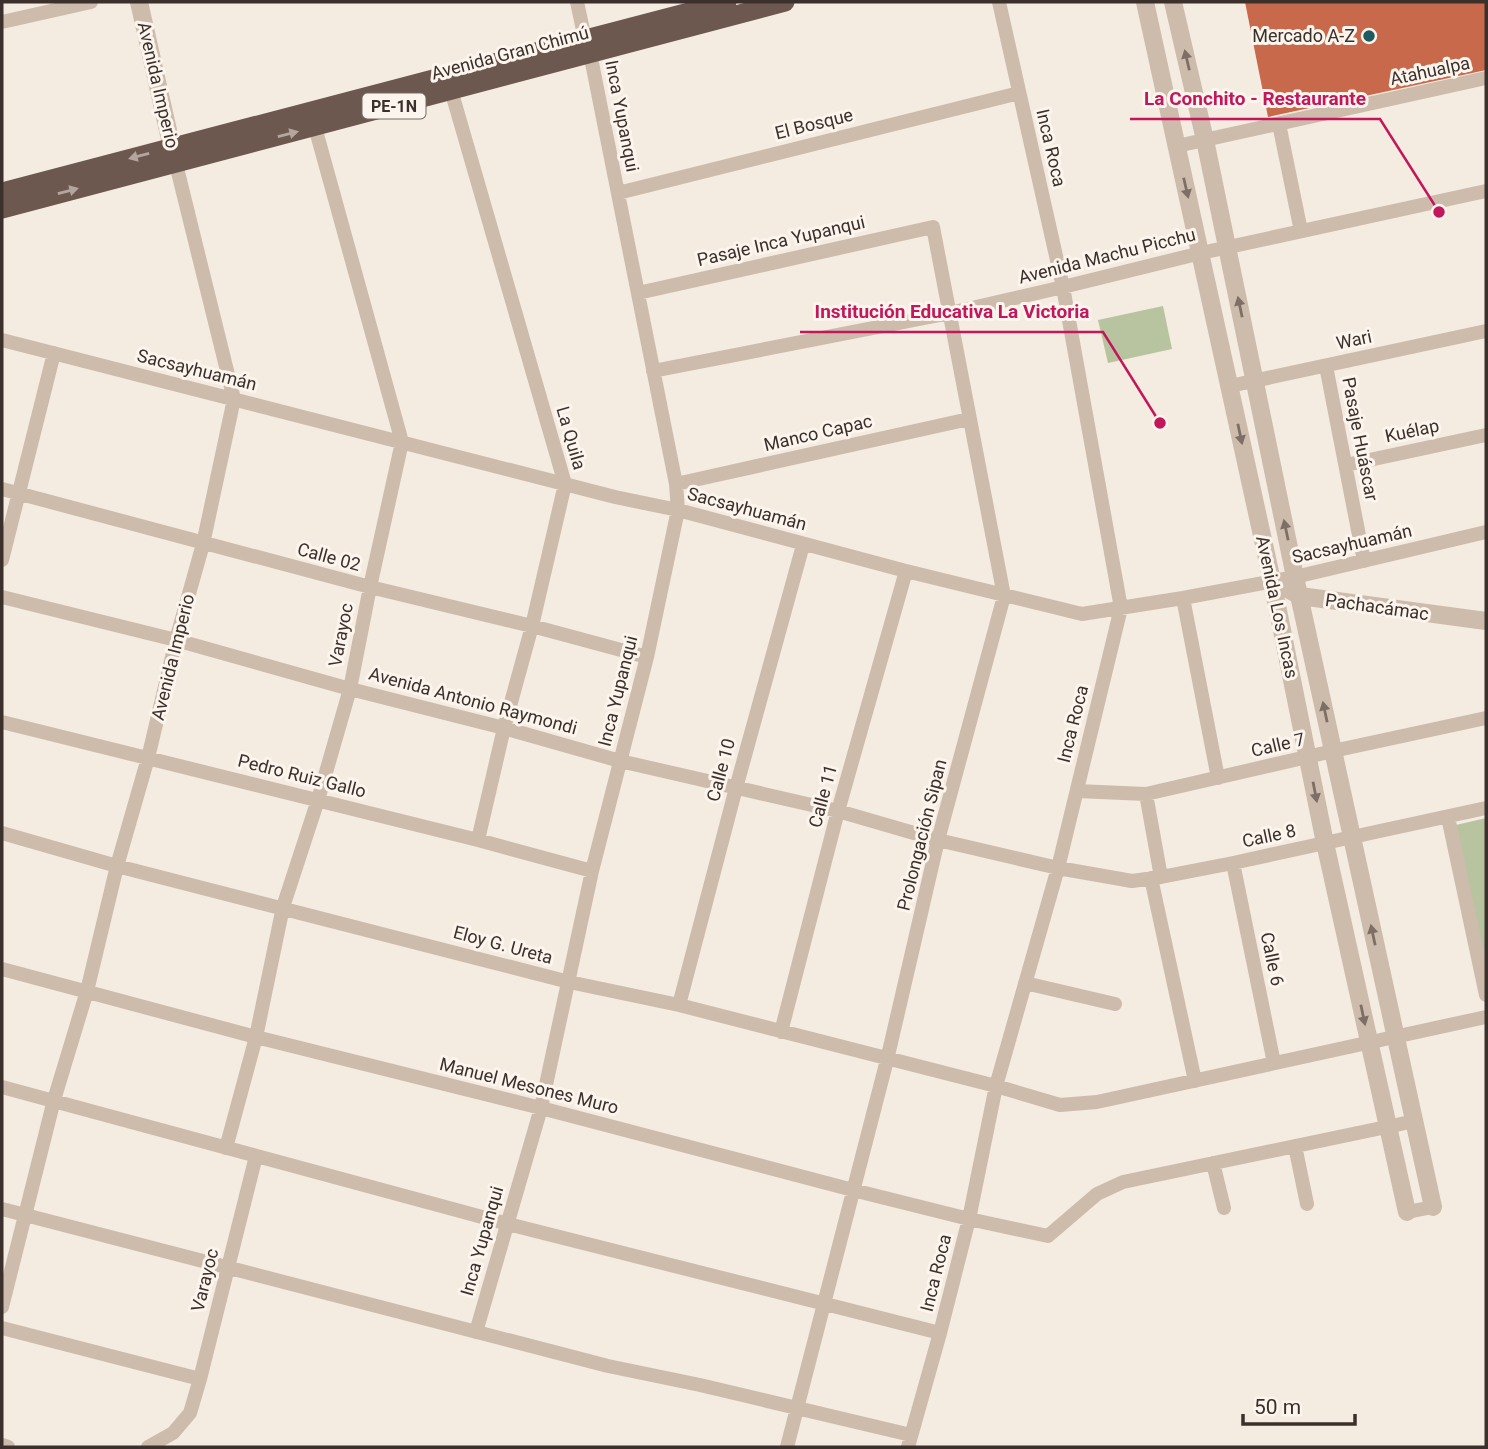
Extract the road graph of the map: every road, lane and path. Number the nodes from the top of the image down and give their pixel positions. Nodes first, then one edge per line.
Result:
1 (91, 2) edge
2 (139, 2) edge
3 (577, 2) edge
4 (727, 2) edge
5 (785, 2) edge
6 (999, 2) edge
7 (1145, 2) edge
8 (1173, 2) edge
9 (2, 23) edge
10 (588, 46) junction
11 (1486, 78) edge
12 (451, 90) junction
13 (1019, 93) junction
14 (1279, 124) junction
15 (315, 127) junction
16 (1205, 140) junction
17 (1177, 146) junction
18 (174, 155) junction
19 (1486, 191) edge
20 (2, 192) edge
21 (618, 193) junction
22 (2, 209) edge
23 (933, 227) joint
24 (1301, 232) junction
25 (1227, 247) junction
26 (1201, 253) junction
27 (1063, 287) junction
28 (638, 293) junction
29 (950, 313) junction
30 (1486, 331) edge
31 (2, 340) edge
32 (54, 353) junction
33 (1326, 366) junction
34 (653, 371) junction
35 (1255, 381) junction
36 (1230, 386) junction
37 (234, 399) junction
38 (969, 419) junction
39 (1486, 435) edge
40 (402, 442) junction
41 (1346, 466) junction
42 (565, 484) junction
43 (676, 484) junction
44 (2, 489) edge
45 (18, 493) junction
46 (678, 510) junction
47 (1486, 531) edge
48 (203, 544) junction
49 (803, 545) junction
50 (2, 560) edge
51 (1364, 561) junction
52 (905, 571) junction
53 (1296, 577) junction
54 (1272, 582) junction
55 (370, 587) junction
56 (1004, 596) junction
57 (1300, 596) junction
58 (2, 597) edge
59 (1183, 598) junction
60 (1121, 608) junction
61 (1486, 621) edge
62 (532, 626) junction
63 (176, 640) junction
64 (647, 657) junction
65 (350, 689) junction
66 (1486, 718) edge
67 (2, 722) edge
68 (504, 728) junction
69 (1333, 751) junction
70 (148, 758) junction
71 (1308, 758) junction
72 (620, 761) junction
73 (1218, 778) junction
74 (736, 788) junction
75 (1077, 792) junction
76 (1146, 794) junction
77 (318, 800) junction
78 (1486, 808) edge
79 (838, 811) junction
80 (1448, 817) junction
81 (2, 833) edge
82 (1352, 836) junction
83 (478, 840) junction
84 (938, 840) junction
85 (1325, 843) junction
86 (1233, 863) junction
87 (117, 866) junction
88 (1058, 868) junction
89 (592, 871) junction
90 (1156, 878) junction
91 (283, 907) junction
92 (2, 969) edge
93 (569, 982) junction
94 (1026, 983) junction
95 (87, 991) junction
96 (1486, 995) edge
97 (1115, 1004) dead end
98 (679, 1005) junction
99 (1486, 1017) edge
100 (781, 1032) junction
101 (256, 1037) junction
102 (1395, 1038) junction
103 (1369, 1043) junction
104 (887, 1060) junction
105 (1274, 1063) junction
106 (1195, 1081) junction
107 (996, 1086) junction
108 (2, 1087) edge
109 (54, 1100) junction
110 (541, 1108) junction
111 (1415, 1121) junction
112 (1388, 1126) junction
113 (1295, 1146) junction
114 (226, 1148) junction
115 (257, 1156) junction
116 (1213, 1163) junction
117 (853, 1191) junction
118 (1307, 1204) dead end
119 (1433, 1207) joint
120 (1224, 1208) dead end
121 (2, 1209) edge
122 (1407, 1212) joint
123 (24, 1214) junction
124 (969, 1219) junction
125 (508, 1224) junction
126 (227, 1268) junction
127 (825, 1303) junction
128 (2, 1307) edge
129 (2, 1328) edge
130 (475, 1332) junction
131 (940, 1333) junction
132 (200, 1380) junction
133 (797, 1408) junction
134 (909, 1441) edge
135 (2, 1446) edge
136 (8, 1447) edge
137 (148, 1447) edge
138 (787, 1447) edge

1 - 9 street
2 - 18 street, Avenida Imperio
3 - 10 street, Inca Yupanqui
4 - 10 highway, Avenida Gran Chimú / PE-1N
5 - 10 highway, Avenida Gran Chimú / PE-1N
6 - 13 street, Inca Roca
7 - 17 street, Avenida Los Incas
16 -> 8 street, Avenida Los Incas
10 - 12 highway, Avenida Gran Chimú / PE-1N
10 - 18 highway, Avenida Gran Chimú / PE-1N
10 - 21 street, Inca Yupanqui
11 - 14 street, Atahualpa
12 - 15 highway, Avenida Gran Chimú / PE-1N
12 - 42 street, La Quila
13 - 21 street, El Bosque
13 - 27 street, Inca Roca
14 - 16 street, Atahualpa
14 - 24 street
18 -> 15 highway, Avenida Gran Chimú / PE-1N
15 - 40 street, Varayoc
16 - 17 street, Atahualpa
16 - 25 street, Avenida Los Incas
17 -> 26 street, Avenida Los Incas
18 -> 20 highway, Avenida Gran Chimú / PE-1N
22 -> 18 highway, Avenida Gran Chimú / PE-1N
18 - 37 street, Avenida Imperio
19 - 24 street, Avenida Machu Picchu
21 - 28 street, Inca Yupanqui
23 - 28 street, Pasaje Inca Yupanqui
23 - 29 street, Prolongación Sipan
24 - 25 street, Avenida Machu Picchu
25 - 26 street, Avenida Machu Picchu
35 -> 25 street, Avenida Los Incas
26 - 27 street, Avenida Machu Picchu
26 - 36 street, Avenida Los Incas
27 - 29 street, Avenida Machu Picchu
27 - 60 street, Inca Roca
28 - 34 street, Inca Yupanqui
29 - 34 street, Avenida Machu Picchu
29 - 38 street, Prolongación Sipan
30 - 33 street, Wari
31 - 32 street, Sacsayhuamán
32 - 37 street, Sacsayhuamán
32 - 45 street
33 - 35 street, Wari
33 - 41 street, Pasaje Huáscar
34 - 43 street, Inca Yupanqui
35 - 36 street, Wari
53 -> 35 street, Avenida Los Incas
36 -> 54 street, Avenida Los Incas
37 - 40 street, Sacsayhuamán
37 - 48 street, Avenida Imperio
38 - 43 street, Manco Capac
38 - 56 street, Prolongación Sipan
39 - 41 street, Kuélap
40 - 42 street, Sacsayhuamán
40 - 55 street, Varayoc
41 - 51 street, Pasaje Huáscar
42 - 46 street, Sacsayhuamán
42 - 62 street, La Quila
43 - 46 street, Inca Yupanqui
44 - 45 street, Calle 02
45 - 48 street, Calle 02
45 - 50 street
46 - 49 street, Sacsayhuamán
46 - 64 street, Inca Yupanqui
47 - 51 street, Sacsayhuamán
48 - 55 street, Calle 02
48 - 63 street, Avenida Imperio
49 - 52 street, Sacsayhuamán
49 - 74 street, Calle 10
51 - 53 street, Sacsayhuamán
52 - 56 street, Sacsayhuamán
52 - 79 street, Calle 11
53 - 54 street, Sacsayhuamán
53 - 57 street, Avenida Los Incas
54 - 57 street, Pachacámac
54 - 59 street, Sacsayhuamán
54 - 71 street, Avenida Los Incas
55 - 62 street, Calle 02
55 - 65 street, Varayoc
56 - 60 street, Sacsayhuamán
56 - 84 street, Prolongación Sipan
57 - 61 street, Pachacámac
69 -> 57 street, Avenida Los Incas
58 - 63 street, Avenida Antonio Raymondi
59 - 60 street, Sacsayhuamán
59 - 73 street
60 - 75 street, Inca Roca
62 - 64 street, Calle 02
62 - 68 street, La Quila
63 - 65 street, Avenida Antonio Raymondi
63 - 70 street, Avenida Imperio
64 - 72 street, Inca Yupanqui
65 - 68 street, Avenida Antonio Raymondi
65 - 77 street, Varayoc
66 - 69 street, Calle 7
67 - 70 street, Pedro Ruiz Gallo
68 - 72 street, Avenida Antonio Raymondi
68 - 83 street, La Quila
69 - 71 street, Calle 7
69 - 82 street, Avenida Los Incas
70 - 77 street, Pedro Ruiz Gallo
70 - 87 street, Avenida Imperio
71 - 73 street, Calle 7
71 -> 85 street, Avenida Los Incas
72 - 74 street, Avenida Antonio Raymondi
72 - 89 street, Inca Yupanqui
73 - 76 street, Calle 7
74 - 79 street, Avenida Antonio Raymondi
74 - 98 street, Calle 10
75 - 76 street, Calle 7
75 - 88 street, Inca Roca
76 - 90 street
77 - 83 street, Pedro Ruiz Gallo
77 - 91 street, Varayoc
78 - 80 street, Calle 8
79 - 84 street, Avenida Antonio Raymondi
79 - 100 street, Calle 11
80 - 82 street, Calle 8
80 - 96 street
81 - 87 street, Eloy G. Ureta
82 - 85 street, Calle 8
102 -> 82 street, Avenida Los Incas
83 - 89 street, Pedro Ruiz Gallo
84 - 88 street, Avenida Antonio Raymondi
84 - 104 street, Prolongación Sipan
85 - 86 street, Calle 8
85 -> 103 street, Avenida Los Incas
86 - 90 street, Calle 8
86 - 105 street, Calle 6
87 - 91 street, Eloy G. Ureta
87 - 95 street, Avenida Imperio
88 - 90 street, Calle 8
88 - 94 street, Inca Roca
89 - 93 street, Inca Yupanqui
90 - 106 street
91 - 93 street, Eloy G. Ureta
91 - 101 street, Varayoc
92 - 95 street, Manuel Mesones Muro
93 - 98 street, Eloy G. Ureta
93 - 110 street, Inca Yupanqui
94 - 97 street
94 - 107 street, Inca Roca
95 - 101 street, Manuel Mesones Muro
95 - 109 street, Avenida Imperio
98 - 100 street, Eloy G. Ureta
99 - 102 street, Eloy G. Ureta
100 - 104 street, Eloy G. Ureta
101 - 110 street, Manuel Mesones Muro
101 - 114 street, Varayoc
102 - 103 street, Eloy G. Ureta
102 - 111 street, Avenida Los Incas
103 - 105 street, Eloy G. Ureta
103 - 112 street, Avenida Los Incas
104 - 107 street, Eloy G. Ureta
104 - 117 street, Prolongación Sipan
105 - 106 street, Eloy G. Ureta
106 - 107 street, Eloy G. Ureta
107 - 124 street, Inca Roca
108 - 109 street
109 - 114 street
109 - 123 street, Avenida Imperio
110 - 117 street, Manuel Mesones Muro
110 - 125 street, Inca Yupanqui
111 - 112 street
111 - 119 street, Avenida Los Incas
112 - 113 street
112 - 122 street, Avenida Los Incas
113 - 116 street
113 - 118 street
114 - 115 street
115 - 125 street
115 - 126 street, Varayoc
116 - 120 street
116 - 124 street, Manuel Mesones Muro
117 - 124 street, Manuel Mesones Muro
117 - 127 street, Prolongación Sipan
119 - 122 street
121 - 123 street
123 - 126 street
123 - 128 street, Avenida Imperio
124 - 131 street, Inca Roca
125 - 127 street
125 - 130 street, Inca Yupanqui
126 - 130 street
126 - 132 street, Varayoc
127 - 131 street
127 - 133 street, Prolongación Sipan
129 - 132 street
130 - 133 street
131 - 134 street, Inca Roca
132 - 137 street, Varayoc
133 - 134 street
133 - 138 street, Prolongación Sipan
135 - 136 street

